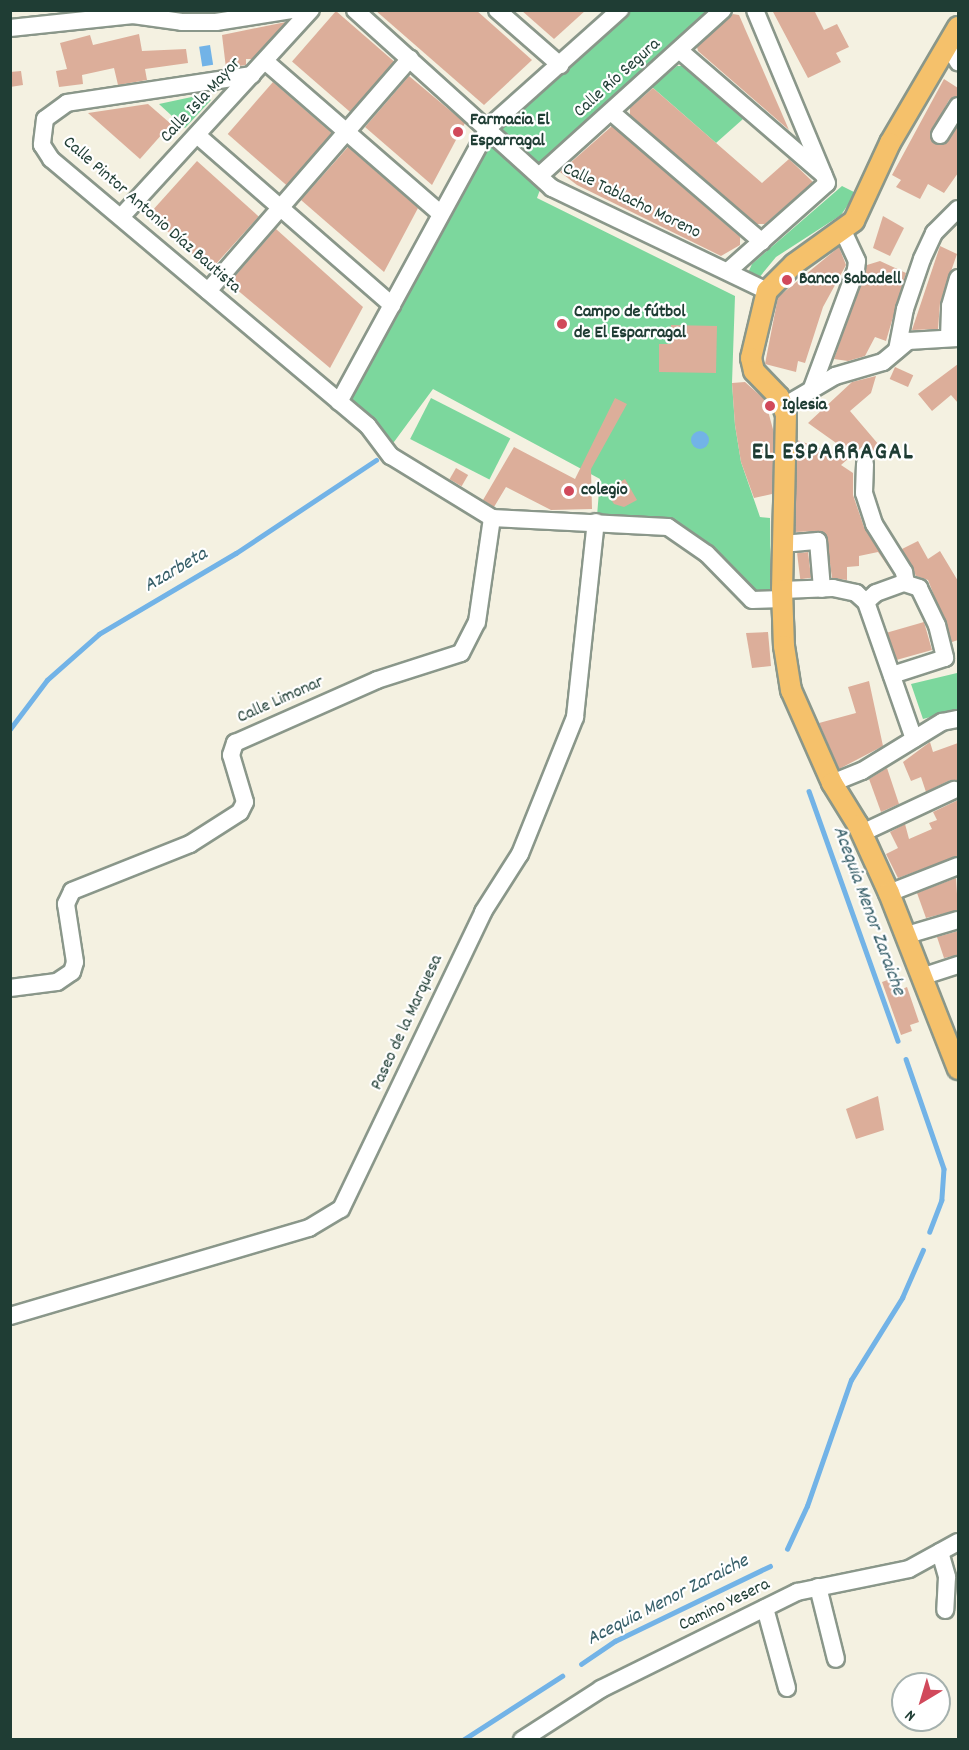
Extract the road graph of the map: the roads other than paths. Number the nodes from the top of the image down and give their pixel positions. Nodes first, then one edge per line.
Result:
1 (293, 10) edge
2 (311, 10) edge
3 (355, 10) edge
4 (497, 10) edge
5 (620, 10) edge
6 (723, 10) edge
7 (755, 10) edge
8 (958, 27) edge
9 (10, 28) edge
10 (948, 44) junction
11 (679, 50) junction
12 (410, 59) junction
13 (265, 62) junction
14 (958, 62) edge
15 (560, 65) junction
16 (252, 75) junction
17 (958, 106) edge
18 (611, 112) junction
19 (489, 128) junction
20 (346, 133) junction
21 (197, 135) junction
22 (940, 135) dead end
23 (539, 176) junction
24 (826, 176) junction
25 (280, 208) junction
26 (958, 209) edge
27 (441, 214) junction
28 (121, 217) junction
29 (843, 231) junction
30 (762, 242) junction
31 (728, 272) junction
32 (958, 278) edge
33 (208, 291) junction
34 (767, 291) junction
35 (392, 306) junction
36 (954, 338) edge
37 (897, 350) junction
38 (798, 397) junction
39 (339, 402) junction
40 (865, 464) dead end
41 (492, 518) junction
42 (596, 522) junction
43 (782, 544) junction
44 (906, 583) junction
45 (822, 589) junction
46 (782, 595) junction
47 (866, 602) junction
48 (892, 675) junction
49 (958, 719) edge
50 (914, 739) junction
51 (832, 783) junction
52 (954, 790) dead end
53 (862, 833) junction
54 (958, 866) edge
55 (889, 893) junction
56 (958, 920) edge
57 (907, 935) junction
58 (958, 965) edge
59 (924, 976) junction
60 (10, 988) edge
61 (958, 1069) edge
62 (10, 1316) edge
63 (958, 1542) edge
64 (939, 1552) junction
65 (819, 1587) junction
66 (952, 1589) edge
67 (765, 1608) junction
68 (945, 1610) dead end
69 (836, 1659) dead end
70 (787, 1688) dead end
71 (522, 1740) edge

1 - 9 street
2 - 13 street, Calle Isla Mayor
3 - 12 street, Calle Tablacho Moreno
4 - 15 street
5 - 15 street
6 - 11 street, Calle Río Segura
7 - 24 street
8 - 10 main road
10 - 14 street
10 - 29 main road
11 - 18 street, Calle Río Segura
11 - 24 street
12 - 19 street, Calle Tablacho Moreno
12 - 20 street
13 - 16 street, Calle Isla Mayor
13 - 20 street
15 - 19 street
16 - 21 street, Calle Isla Mayor
16 - 28 street, Calle Pintor Antonio Díaz Bautista
17 - 22 street
18 - 23 street, Calle Río Segura
18 - 30 street
19 - 23 street, Calle Tablacho Moreno
19 - 27 street
20 - 25 street
20 - 27 street
21 - 25 street
21 - 28 street, Calle Isla Mayor
23 - 31 street, Calle Tablacho Moreno
24 - 30 street
25 - 33 street
25 - 35 street
26 - 37 street
27 - 35 street
28 - 33 street, Calle Pintor Antonio Díaz Bautista
29 - 34 main road
29 - 38 street
30 - 31 street
31 - 34 street, Calle Tablacho Moreno
32 - 36 street
33 - 39 street, Calle Pintor Antonio Díaz Bautista
34 - 38 main road
35 - 39 street
36 - 37 street
37 - 38 street
38 - 43 main road
39 - 41 street
40 - 44 street
41 - 42 street
41 - 60 street, Calle Limonar
42 - 46 street
42 - 62 street, Paseo de la Marquesa
43 - 45 street
43 - 46 main road
44 - 47 street
44 - 48 street
45 - 46 street
45 - 47 street
46 - 51 main road
47 - 48 street
48 - 50 street
49 - 50 street
50 - 51 street
51 - 53 main road
52 - 53 street
53 - 55 main road
54 - 55 street
55 - 57 main road
56 - 57 street
57 - 59 main road
58 - 59 street
59 - 61 main road
63 - 64 street, Camino Yesera
64 - 65 street, Camino Yesera
64 - 66 street
65 - 67 street, Camino Yesera
65 - 69 street
66 - 68 street
67 - 70 street
67 - 71 street, Camino Yesera

